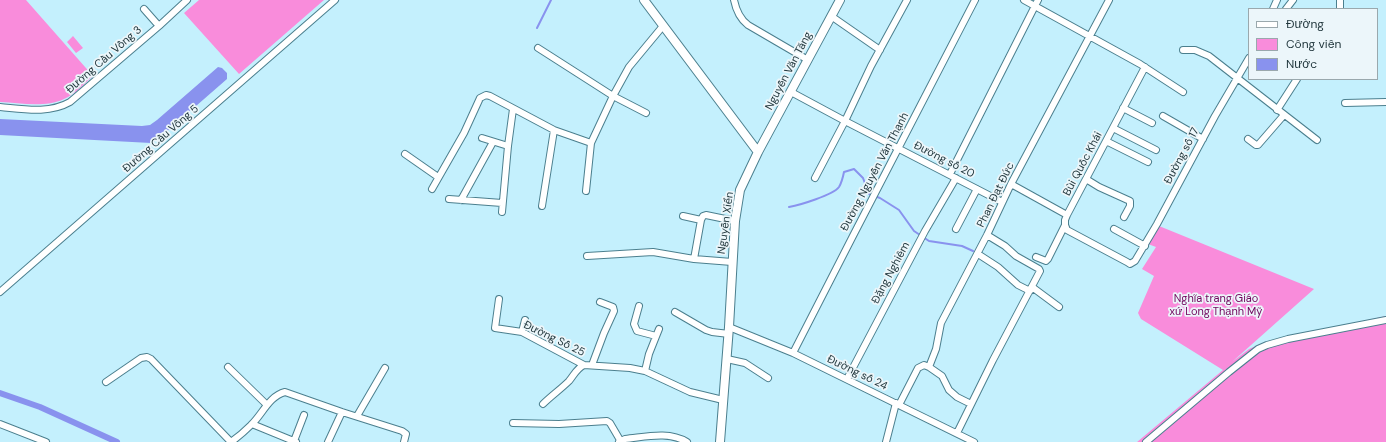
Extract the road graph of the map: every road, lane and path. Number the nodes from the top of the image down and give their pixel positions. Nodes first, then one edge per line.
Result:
1 (187, 0) edge
2 (335, 0) edge
3 (644, 0) edge
4 (734, 0) edge
5 (840, 0) edge
6 (907, 0) edge
7 (975, 0) edge
8 (1024, 0) edge
9 (1109, 0) edge
10 (1293, 0) edge
11 (1037, 3) edge
12 (1287, 8) edge
13 (144, 9) dead end
14 (831, 16) junction
15 (159, 26) junction
16 (663, 26) junction
17 (1090, 36) junction
18 (538, 48) dead end
19 (880, 50) junction
20 (1183, 50) dead end
21 (808, 60) junction
22 (1248, 60) edge
23 (1145, 67) junction
24 (1237, 78) junction
25 (1296, 80) edge
26 (791, 92) junction
27 (1183, 92) dead end
28 (613, 96) junction
29 (1386, 102) edge
30 (1345, 103) dead end
31 (0, 107) edge
32 (1123, 108) junction
33 (513, 109) junction
34 (1277, 110) junction
35 (646, 113) dead end
36 (1284, 115) junction
37 (1163, 116) dead end
38 (845, 121) junction
39 (1152, 123) dead end
40 (1113, 128) junction
41 (554, 130) junction
42 (482, 138) dead end
43 (1203, 139) junction
44 (1248, 139) dead end
45 (1316, 140) dead end
46 (1106, 141) junction
47 (493, 142) junction
48 (591, 142) junction
49 (508, 146) junction
50 (898, 149) junction
51 (1156, 150) dead end
52 (758, 152) junction
53 (405, 154) dead end
54 (1148, 162) dead end
55 (950, 174) junction
56 (438, 177) junction
57 (815, 178) dead end
58 (956, 178) junction
59 (1086, 179) junction
60 (1011, 184) junction
61 (977, 189) junction
62 (432, 190) dead end
63 (586, 191) dead end
64 (449, 199) dead end
65 (461, 200) junction
66 (1002, 202) junction
67 (502, 203) junction
68 (542, 206) dead end
69 (502, 212) dead end
70 (1067, 215) junction
71 (683, 216) dead end
72 (1124, 217) dead end
73 (700, 220) junction
74 (735, 221) junction
75 (1065, 226) junction
76 (956, 229) dead end
77 (1114, 229) dead end
78 (987, 235) junction
79 (1145, 246) junction
80 (977, 255) junction
81 (588, 256) dead end
82 (1036, 257) dead end
83 (694, 259) junction
84 (732, 262) junction
85 (1031, 289) junction
86 (0, 292) edge
87 (499, 299) dead end
88 (600, 302) dead end
89 (639, 306) dead end
90 (1059, 307) dead end
91 (675, 312) dead end
92 (525, 320) dead end
93 (1386, 320) edge
94 (659, 329) dead end
95 (729, 330) junction
96 (522, 332) junction
97 (656, 336) junction
98 (793, 353) junction
99 (727, 359) junction
100 (584, 365) junction
101 (592, 365) junction
102 (228, 367) dead end
103 (929, 367) junction
104 (385, 368) dead end
105 (645, 371) junction
106 (768, 378) dead end
107 (846, 379) junction
108 (106, 382) dead end
109 (723, 400) junction
110 (543, 404) dead end
111 (898, 404) junction
112 (971, 404) junction
113 (267, 405) junction
114 (342, 412) junction
115 (304, 415) dead end
116 (357, 416) junction
117 (513, 423) dead end
118 (0, 424) edge
119 (252, 424) junction
120 (957, 433) junction
121 (620, 441) edge
122 (46, 442) edge
123 (232, 442) edge
124 (295, 442) edge
125 (328, 442) edge
126 (404, 442) edge
127 (687, 442) edge
128 (720, 442) edge
129 (886, 442) edge
130 (974, 442) edge
131 (1146, 442) edge

1 - 15 street, Đường Cầu Vồng 3
2 - 86 street, Đường Cầu Vồng 5
3 - 16 main road
4 - 21 street
5 - 14 main road, Nguyễn Văn Tăng
6 - 19 street
7 - 50 street, Đường Nguyễn Văn Thạnh
8 - 11 street
9 - 17 street, Phan Đạt Đức
10 - 12 street
11 - 17 street
11 - 55 street
13 - 15 street
14 - 19 street
14 - 21 main road, Nguyễn Văn Tăng
15 - 31 street, Đường Cầu Vồng 3
16 - 28 street
16 - 52 main road
17 - 23 street
17 - 60 street, Phan Đạt Đức
18 - 28 street
19 - 38 street
20 - 24 street
21 - 26 main road, Nguyễn Văn Tăng
22 - 24 street, Đường số 17
23 - 27 street
23 - 32 street, Bùi Quốc Khái
24 - 34 street
24 - 43 street, Đường số 17
25 - 34 street
26 - 38 street, Đường số 20
26 - 52 main road, Nguyễn Văn Tăng
28 - 35 street
28 - 48 street
29 - 30 street
32 - 39 street
32 - 40 street, Bùi Quốc Khái
33 - 41 street
33 - 49 street
33 - 56 street
34 - 36 street
36 - 44 street
36 - 45 street
37 - 43 street
38 - 50 street, Đường số 20
38 - 57 street
40 - 46 street, Bùi Quốc Khái
40 - 51 street
41 - 48 street
41 - 68 street
42 - 47 street
43 - 79 street, Đường số 17
46 - 54 street
46 - 59 street, Bùi Quốc Khái
47 - 49 street
47 - 65 street
48 - 63 street
49 - 67 street
50 - 55 street, Đường số 20
50 - 98 street, Đường Nguyễn Văn Thạnh
52 - 74 main road, Nguyễn Xiển
53 - 56 street
55 - 58 street, Đường số 20
56 - 62 street
58 - 61 street, Đường số 20
58 - 107 street, Đặng Nghiêm
59 - 70 street, Bùi Quốc Khái
59 - 72 street
60 - 66 street, Phan Đạt Đức
60 - 70 street
61 - 66 street, Đường số 20
61 - 76 street
64 - 65 street
65 - 67 street
66 - 78 street, Phan Đạt Đức
67 - 69 street
70 - 75 street, Bùi Quốc Khái
71 - 73 street
73 - 74 street
73 - 83 street
74 - 84 main road, Nguyễn Xiển
75 - 79 street, Đường số 17
75 - 82 street, Bùi Quốc Khái
77 - 79 street
78 - 80 street, Phan Đạt Đức
78 - 85 street
80 - 85 street
80 - 103 street, Phan Đạt Đức
81 - 83 street
83 - 84 street
84 - 95 main road, Nguyễn Xiển
85 - 90 street
85 - 112 street
87 - 96 street, Đường Số 25
88 - 101 street
89 - 97 street
91 - 95 street, Đường số 24
92 - 96 street
93 - 131 street
94 - 97 street
95 - 98 street, Đường số 24
95 - 99 main road, Nguyễn Xiển
96 - 100 street, Đường Số 25
97 - 105 street
98 - 107 street, Đường số 24
99 - 106 street
99 - 109 main road, Nguyễn Xiển
100 - 101 street, Đường Số 25
100 - 110 street
101 - 105 street, Đường Số 25
102 - 113 street
103 - 111 street
103 - 112 street
104 - 116 street
105 - 109 street, Đường Số 25
107 - 111 street, Đường số 24
108 - 123 street
109 - 128 main road, Nguyễn Xiển
111 - 120 street, Đường số 24
111 - 129 street
112 - 120 street
113 - 114 street
113 - 119 street
114 - 116 street
114 - 125 street
115 - 124 street
116 - 126 street
117 - 121 street
118 - 122 street
119 - 123 street
119 - 124 street
120 - 130 street, Đường số 24
121 - 127 street

